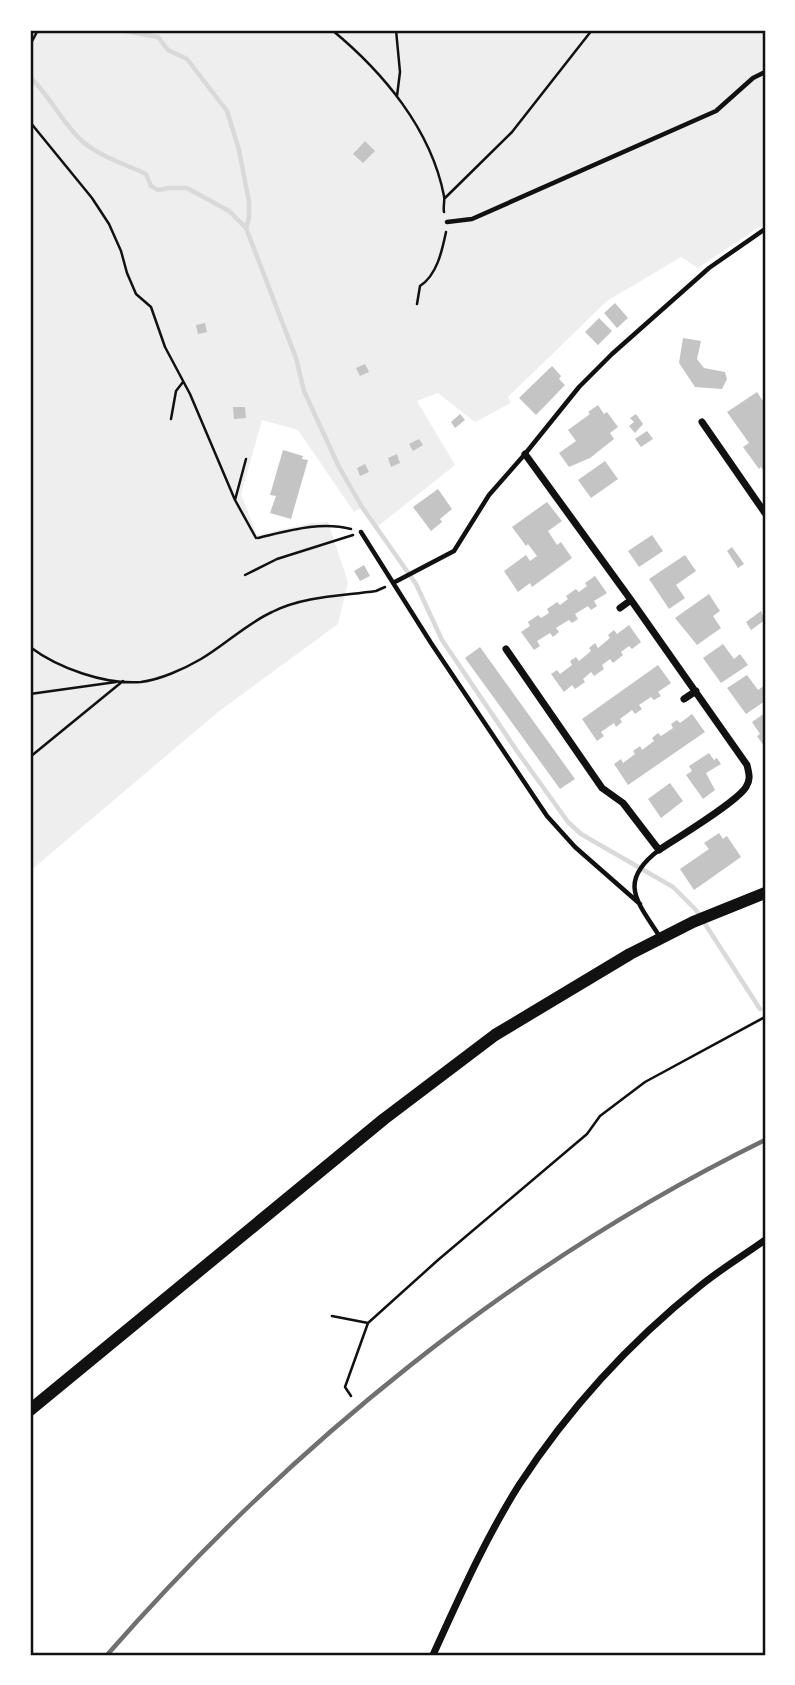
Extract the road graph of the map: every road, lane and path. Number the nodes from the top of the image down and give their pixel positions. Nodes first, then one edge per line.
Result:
1 (38, 30) edge
2 (332, 30) edge
3 (396, 30) edge
4 (592, 30) edge
5 (30, 45) edge
6 (765, 72) edge
7 (397, 96) junction
8 (30, 122) edge
9 (444, 198) junction
10 (447, 222) junction
11 (765, 229) edge
12 (417, 304) dead end
13 (183, 382) junction
14 (171, 419) dead end
15 (702, 422) dead end
16 (525, 454) junction
17 (246, 458) dead end
18 (235, 500) junction
19 (765, 513) edge
20 (361, 532) joint
21 (346, 537) dead end
22 (245, 575) dead end
23 (393, 583) junction
24 (631, 600) junction
25 (620, 608) dead end
26 (30, 647) edge
27 (506, 649) dead end
28 (123, 681) junction
29 (696, 691) junction
30 (30, 694) edge
31 (684, 699) dead end
32 (30, 757) edge
33 (659, 850) junction
34 (765, 893) edge
35 (640, 904) junction
36 (660, 938) junction
37 (765, 1017) edge
38 (765, 1240) edge
39 (332, 1316) dead end
40 (368, 1323) junction
41 (351, 1396) dead end
42 (30, 1410) edge
43 (433, 1655) edge

1 - 5 path
2 - 7 path
3 - 7 path
4 - 9 path
6 - 10 lane
7 - 9 path
8 - 13 path
9 - 10 path
10 - 12 path
11 - 16 lane
13 - 14 path
13 - 18 path
15 - 19 street
16 - 23 lane
16 - 24 street
17 - 18 path
18 - 20 path
20 - 23 lane
21 - 22 path
23 - 28 path
23 - 35 lane
24 - 25 street
24 - 29 street
26 - 28 path
27 - 33 street
28 - 30 path
28 - 32 path
29 - 31 street
29 - 33 street
33 - 35 lane
34 - 36 main road
35 - 36 lane
36 - 42 main road
37 - 40 path
38 - 43 street
39 - 40 path
40 - 41 path

